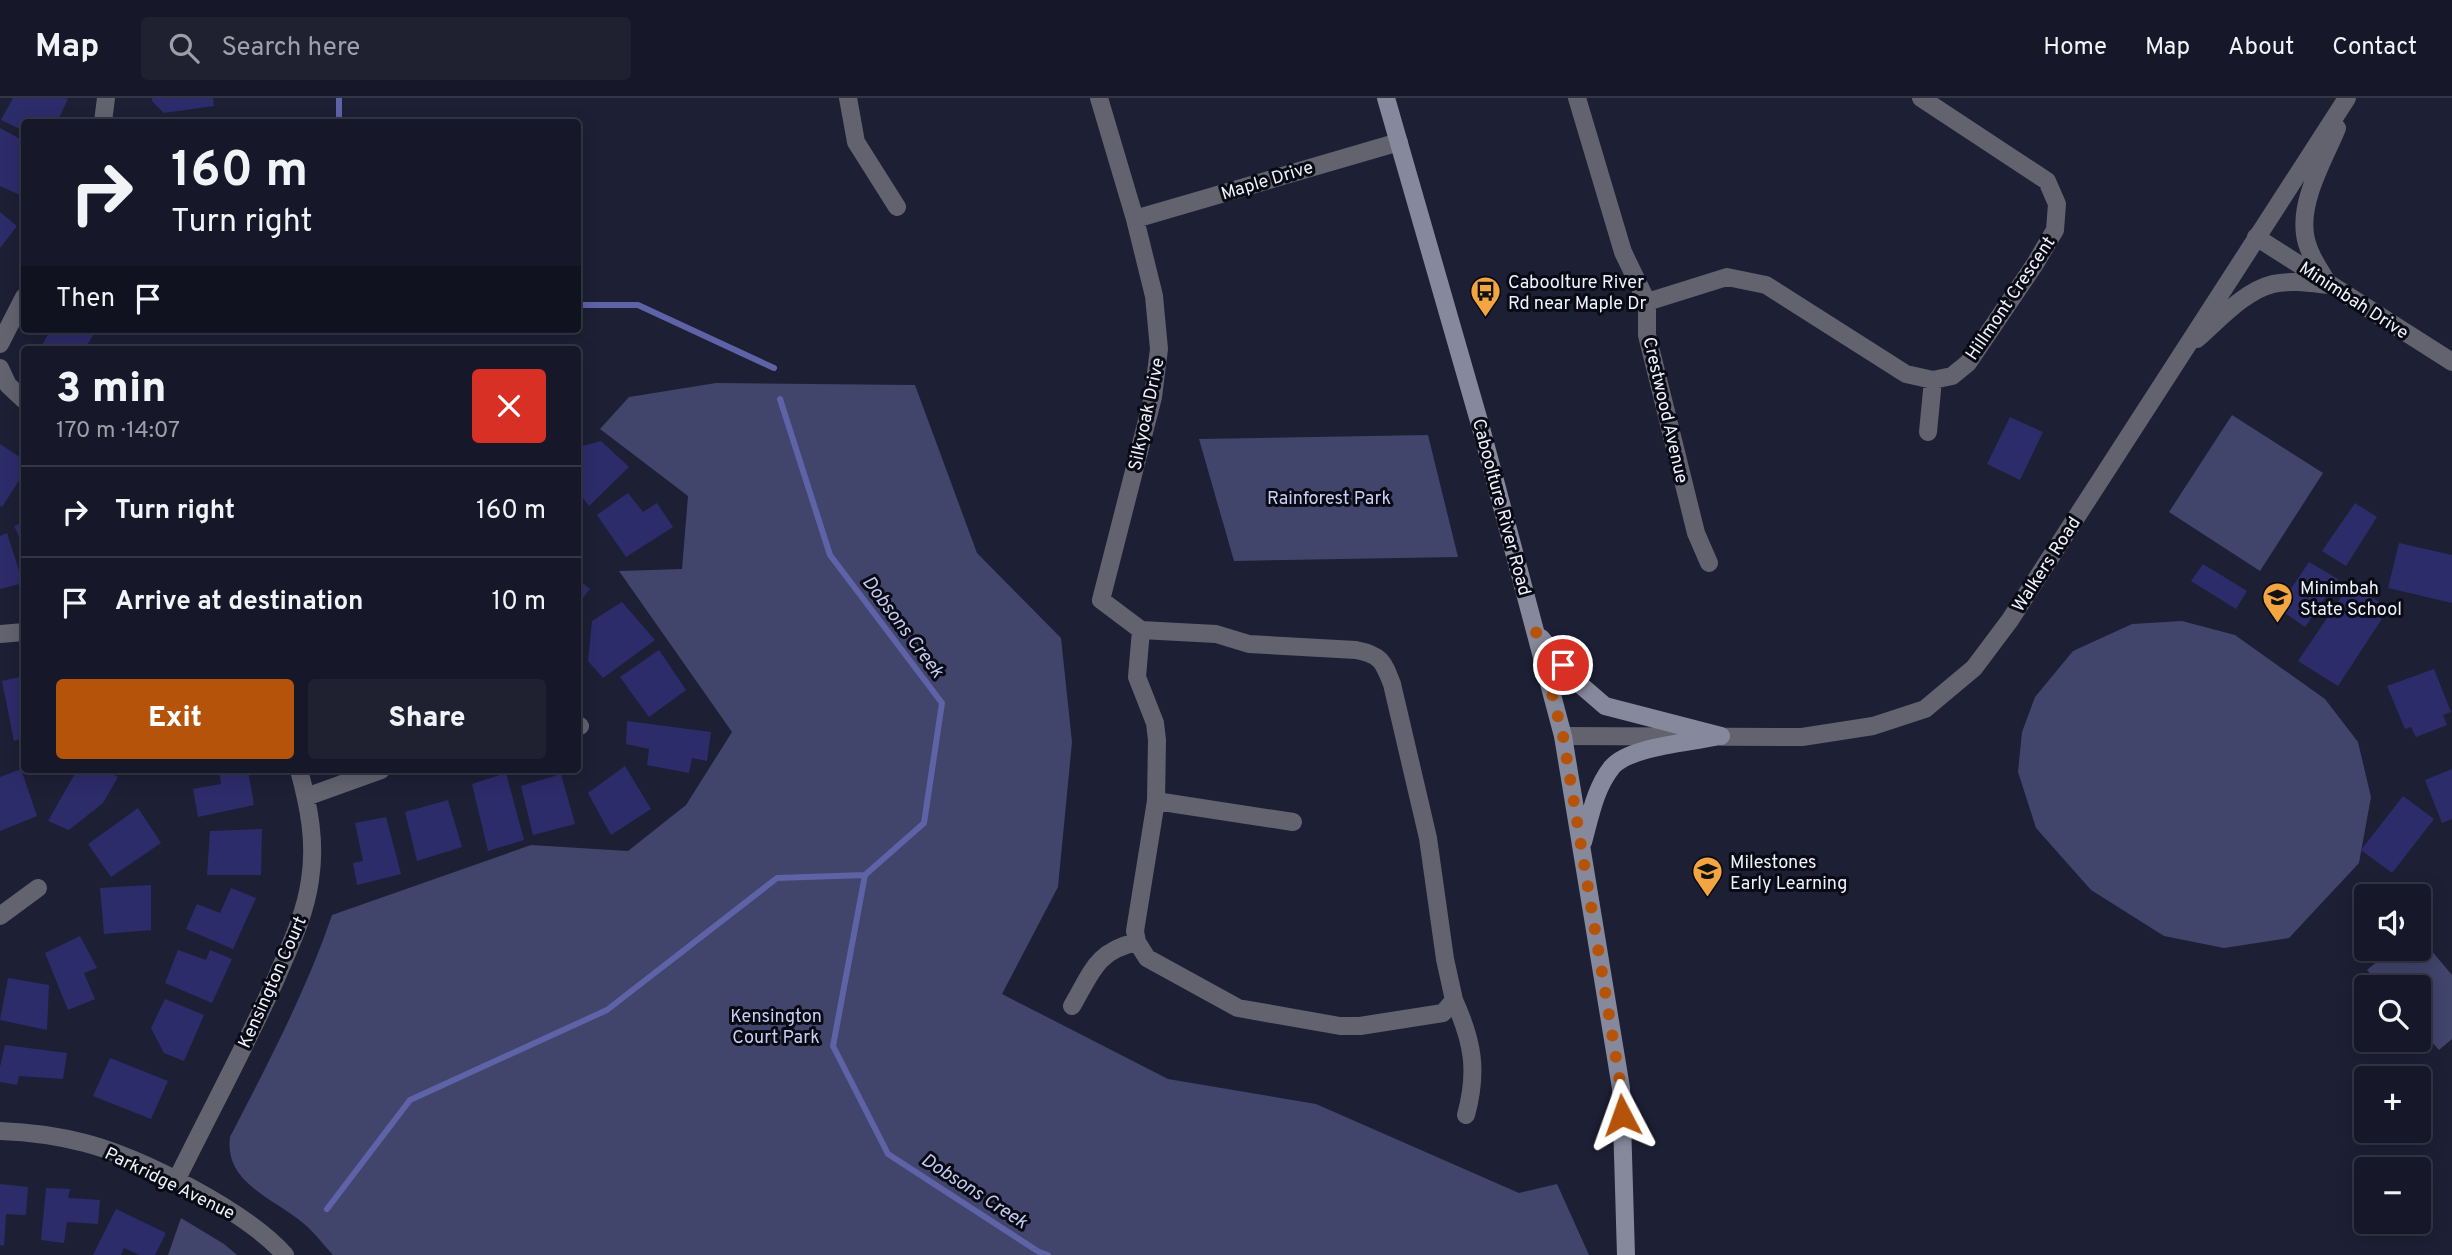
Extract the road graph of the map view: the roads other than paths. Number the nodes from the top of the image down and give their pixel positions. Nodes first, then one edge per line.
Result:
1 (106, 98) edge
2 (848, 98) edge
3 (1099, 98) edge
4 (1386, 98) edge
5 (1577, 98) edge
6 (1921, 98) edge
7 (2348, 98) edge
8 (103, 119) edge
9 (1399, 142) junction
10 (897, 207) dead end
11 (1135, 219) junction
12 (2256, 237) junction
13 (2329, 285) junction
14 (1647, 302) junction
15 (21, 304) edge
16 (0, 344) edge
17 (2183, 350) junction
18 (2452, 362) edge
19 (0, 368) edge
20 (1933, 380) junction
21 (21, 397) edge
22 (1928, 432) dead end
23 (1709, 563) dead end
24 (1140, 630) junction
25 (21, 632) edge
26 (1536, 632) junction
27 (0, 634) edge
28 (1563, 736) junction
29 (1721, 736) junction
30 (300, 773) edge
31 (373, 773) edge
32 (306, 797) junction
33 (1156, 801) junction
34 (1293, 822) dead end
35 (1581, 849) junction
36 (38, 888) dead end
37 (0, 916) edge
38 (1137, 942) junction
39 (1454, 1000) junction
40 (1072, 1006) dead end
41 (1466, 1115) dead end
42 (0, 1131) edge
43 (176, 1181) junction
44 (285, 1255) edge
45 (1626, 1255) edge

1 - 8 street
2 - 10 street
3 - 11 street, Silkyoak Drive
4 - 9 main road, Caboolture River Road
5 - 14 street, Crestwood Avenue
6 - 20 street, Hillmont Crescent
7 - 12 street, Walkers Road
7 - 13 street
9 - 11 street, Maple Drive
9 - 26 main road, Caboolture River Road
11 - 24 street, Silkyoak Drive
12 - 13 street, Minimbah Drive
12 - 17 street, Walkers Road
13 - 17 street
13 - 18 street, Minimbah Drive
14 - 20 street
14 - 23 street, Crestwood Avenue
15 - 16 street
17 - 29 street, Walkers Road
19 - 21 street
20 - 22 street
24 - 33 street
24 - 39 street
25 - 27 street
26 - 28 main road, Caboolture River Road
26 - 29 main road
28 - 29 street, Walkers Road
28 - 35 main road, Caboolture River Road
29 - 35 main road
30 - 32 street, Kensington Court
31 - 32 street
32 - 43 street, Kensington Court
33 - 34 street
33 - 38 street
35 - 45 main road, Caboolture River Road
36 - 37 street
38 - 39 street
38 - 40 street
39 - 41 street
42 - 43 street, Parkridge Avenue
43 - 44 street, Parkridge Avenue

